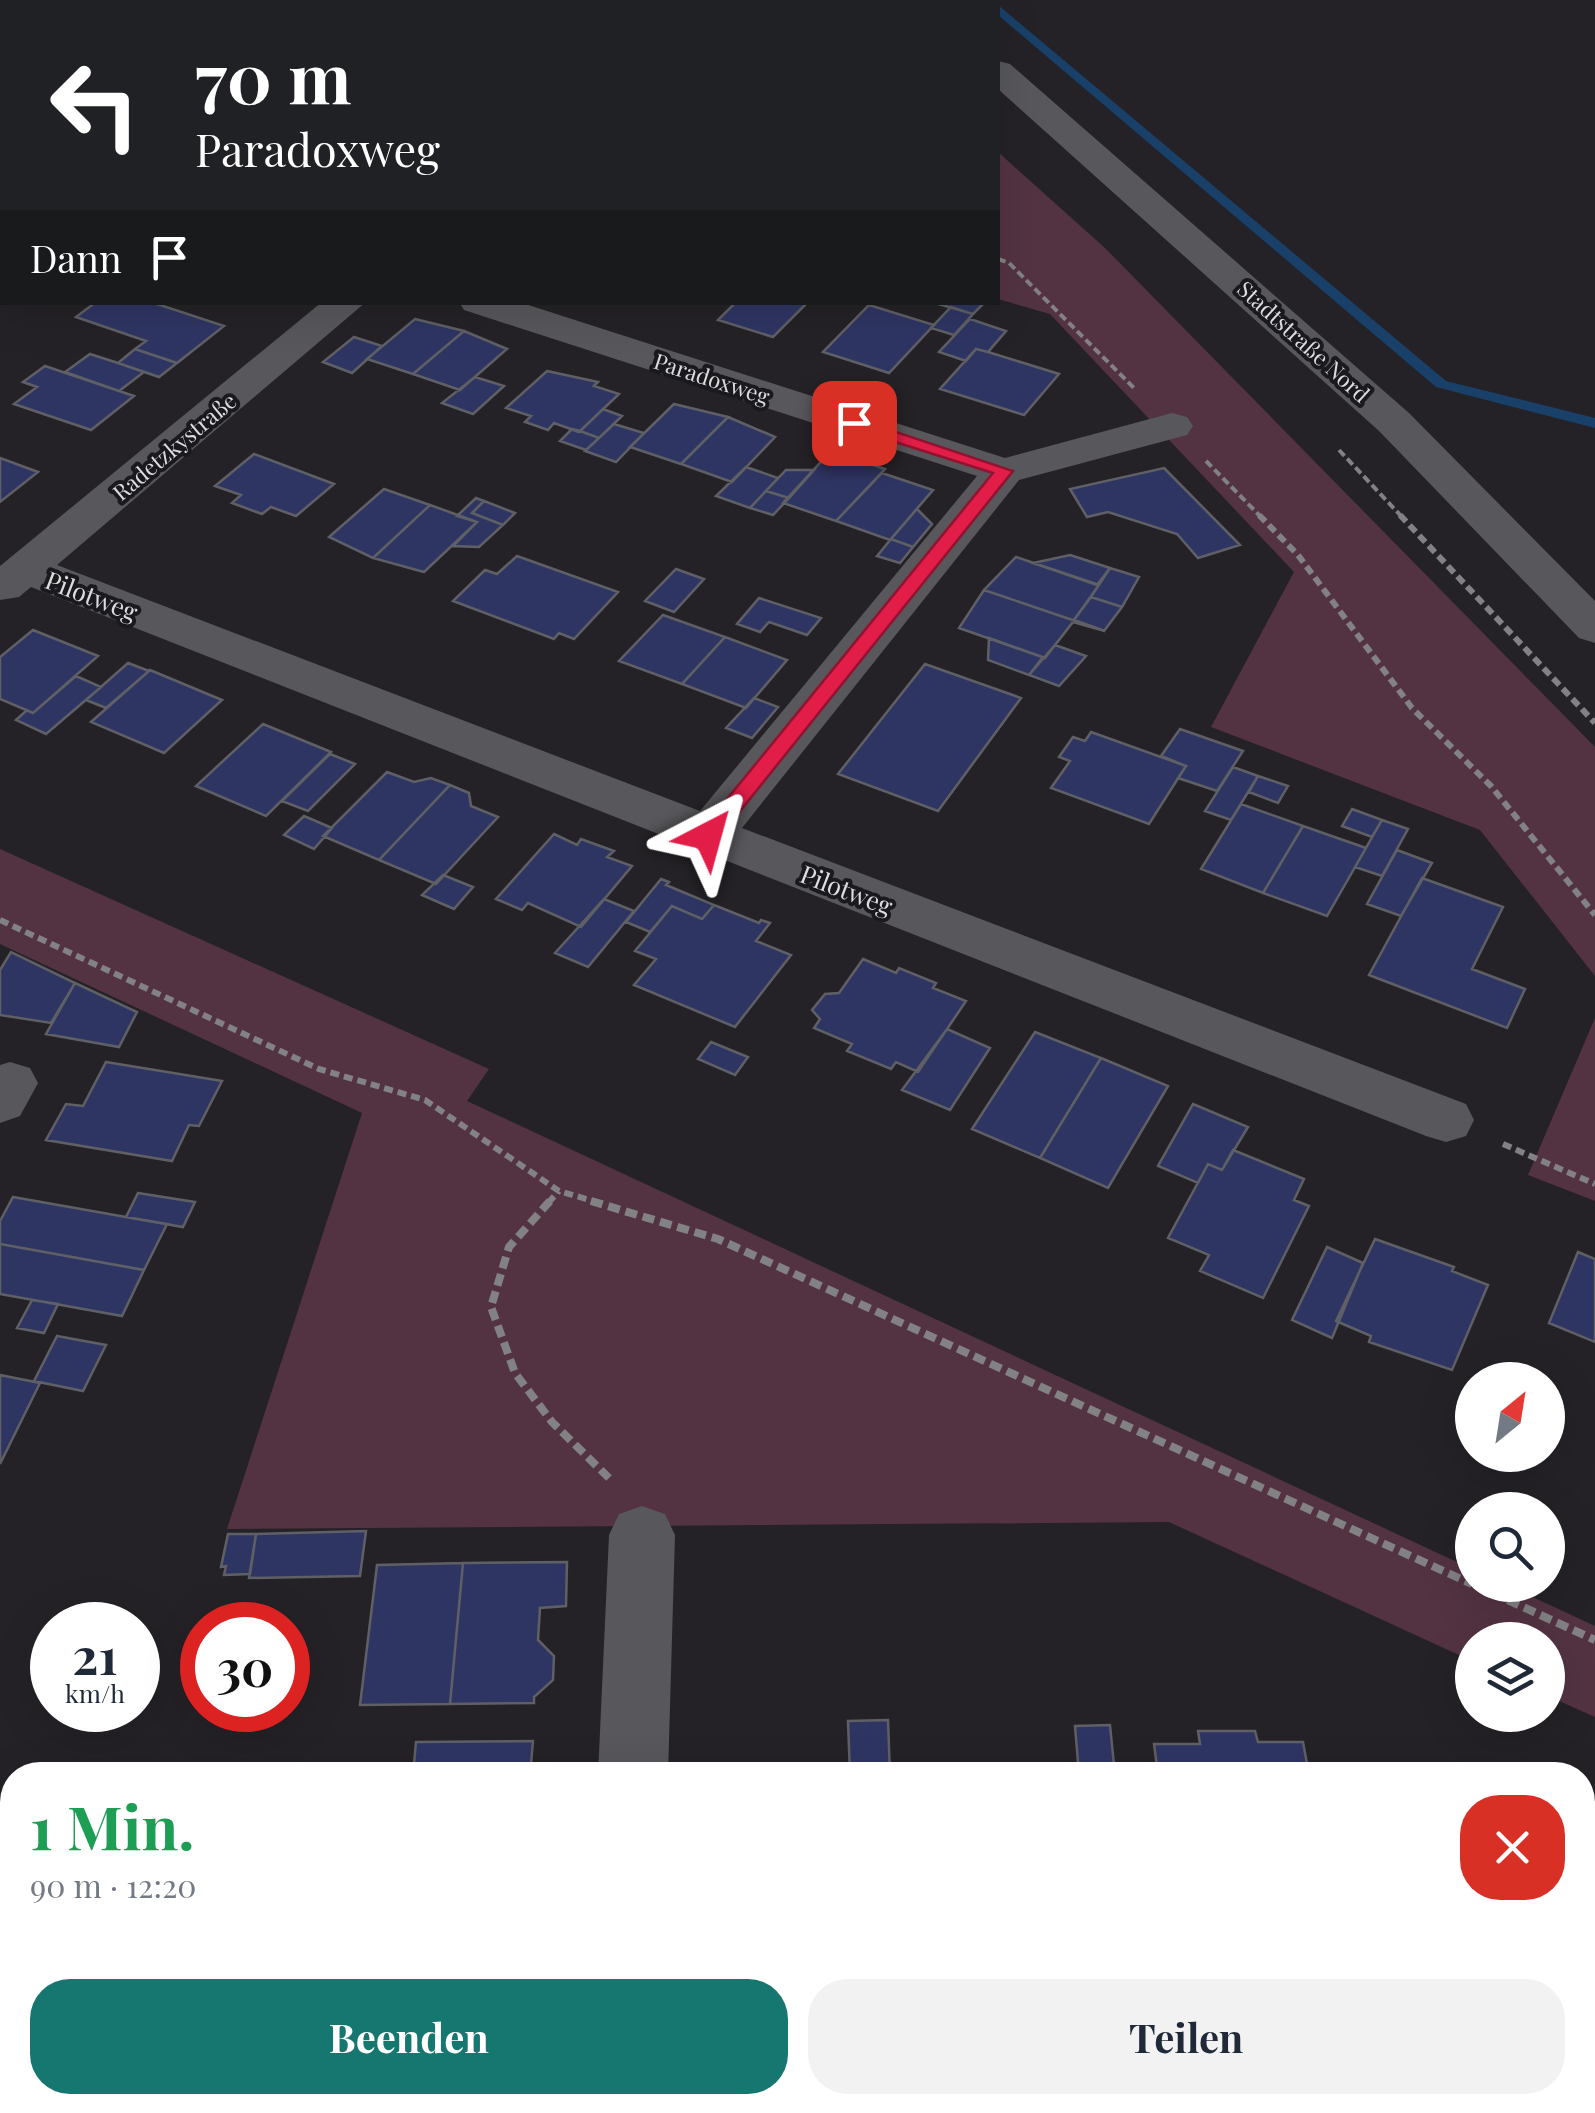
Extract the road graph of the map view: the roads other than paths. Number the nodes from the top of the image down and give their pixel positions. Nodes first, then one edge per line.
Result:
1 (1000, 73) edge
2 (344, 305) edge
3 (487, 305) edge
4 (1172, 426) road end
5 (1004, 471) junction
6 (13, 579) edge
7 (1595, 628) edge
8 (708, 836) junction
9 (1446, 1120) road end
10 (642, 1535) road end
11 (633, 1762) edge

1 - 7 street, Stadtstraße Nord
2 - 6 street, Radetzkystraße
3 - 5 street, Paradoxweg
4 - 5 street
5 - 8 street
6 - 8 street, Pilotweg
8 - 9 street, Pilotweg
10 - 11 street

